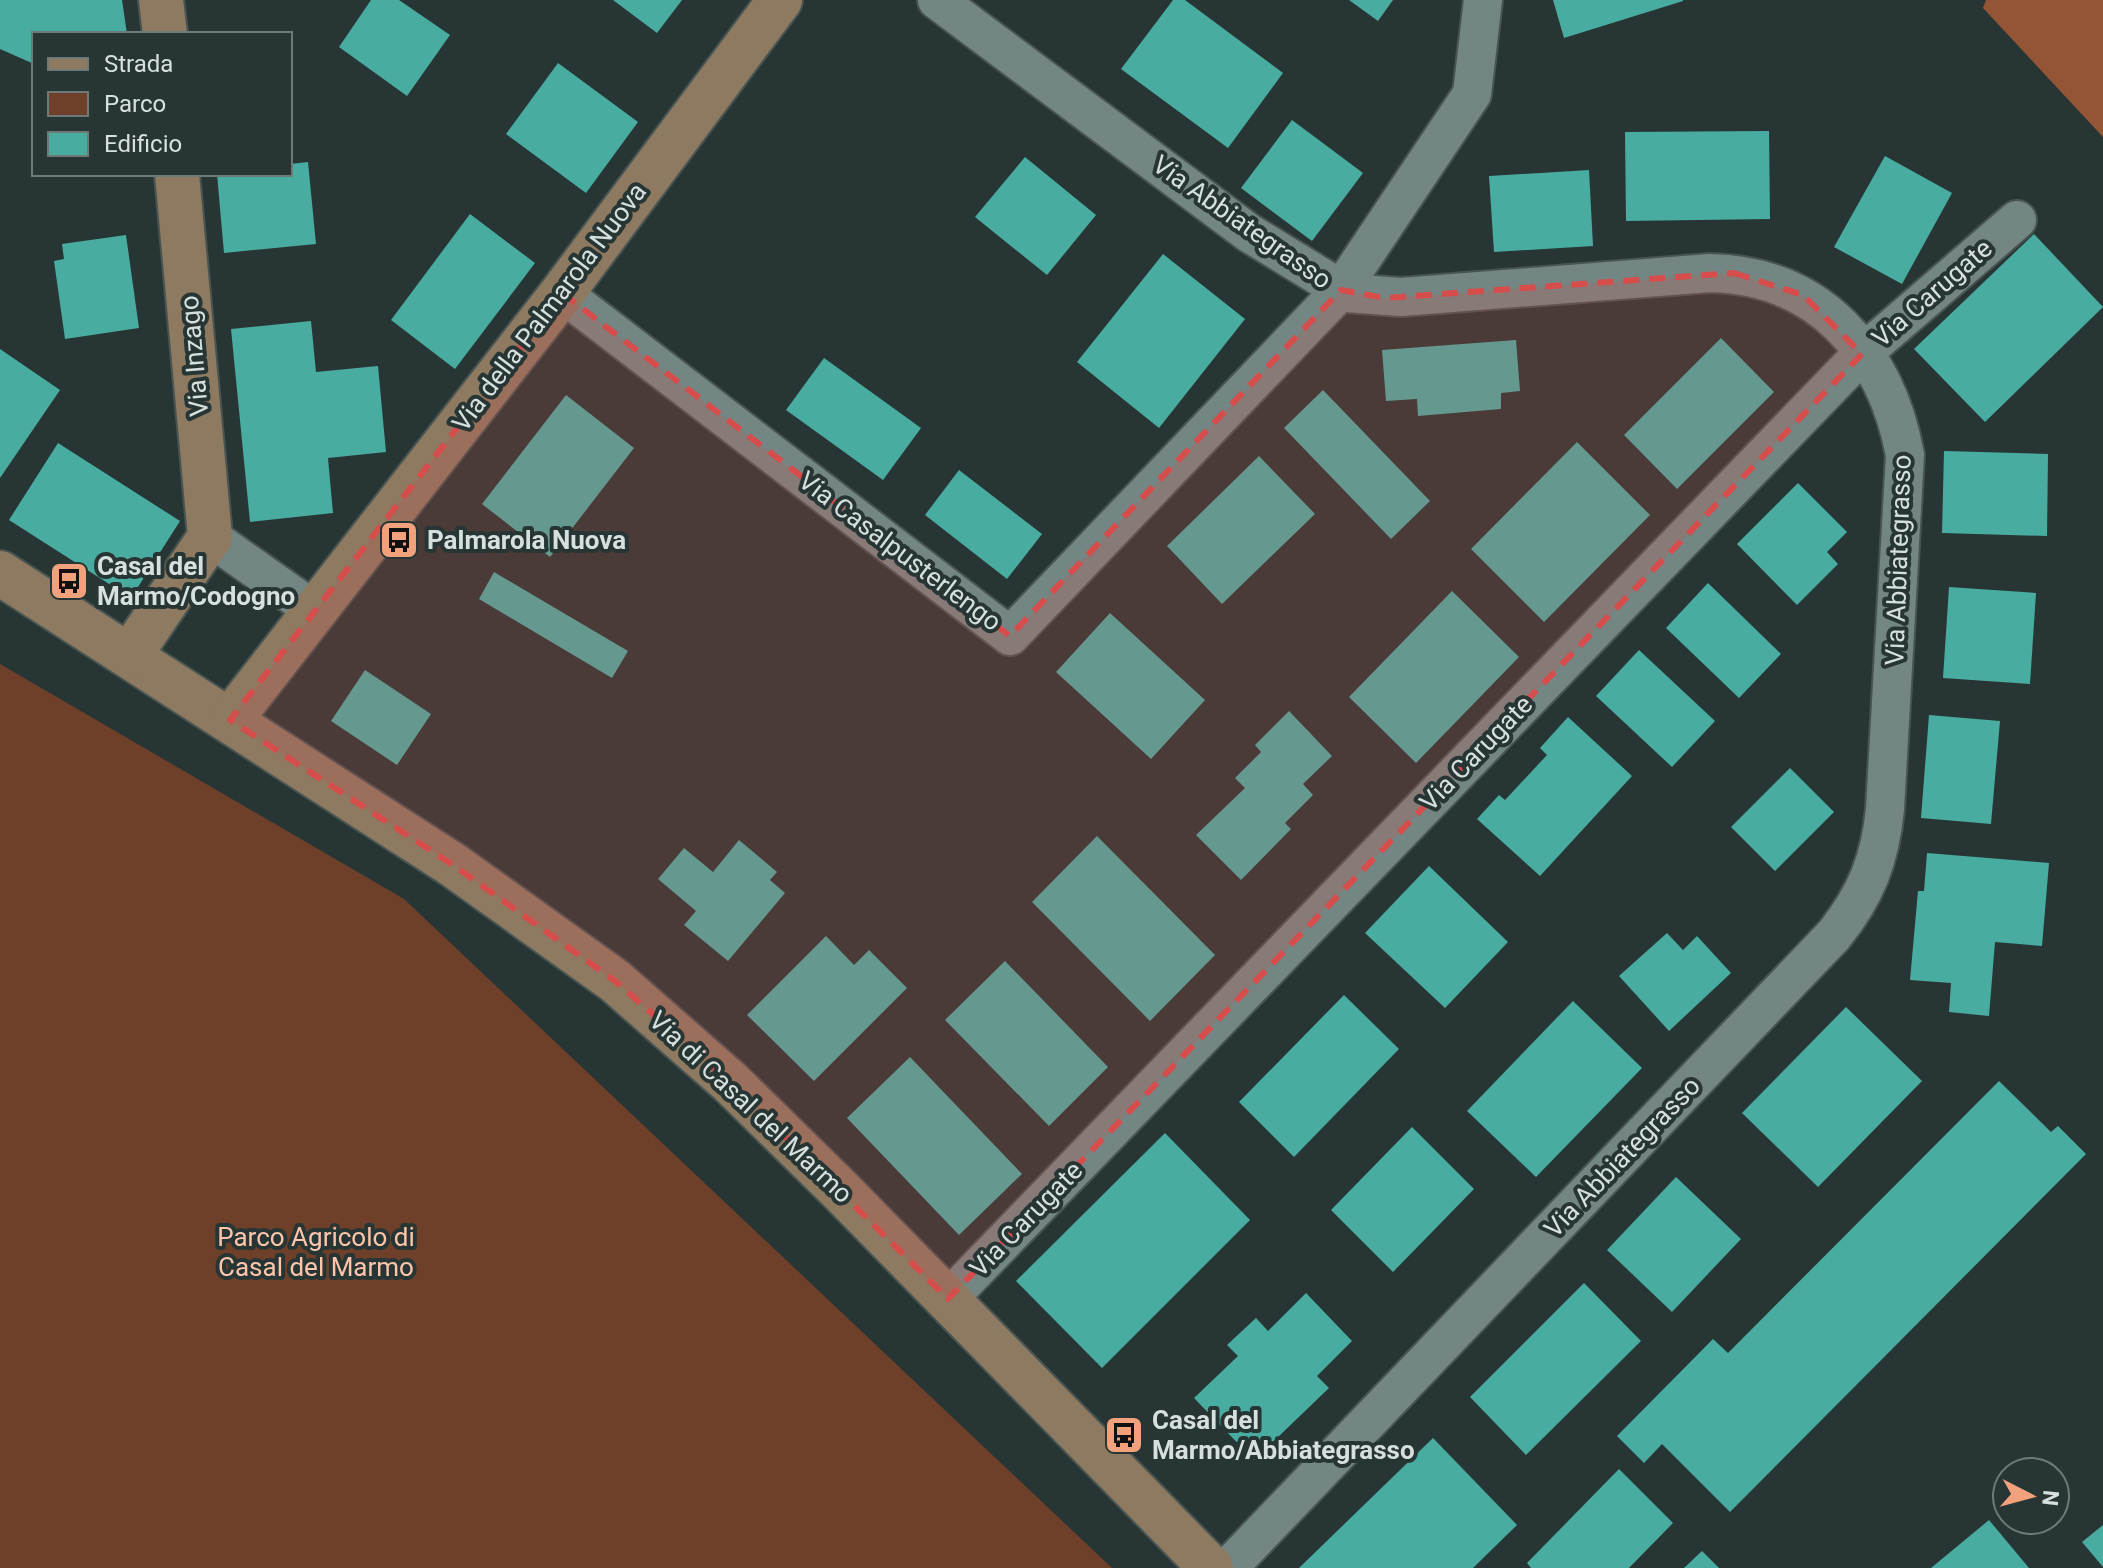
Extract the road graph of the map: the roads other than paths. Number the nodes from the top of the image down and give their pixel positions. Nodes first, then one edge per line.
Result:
1 (161, 0) edge
2 (780, 0) edge
3 (937, 0) edge
4 (1483, 0) edge
5 (165, 32) edge
6 (177, 176) edge
7 (2017, 220) dead end
8 (1341, 290) junction
9 (562, 293) junction
10 (1862, 354) junction
11 (210, 537) junction
12 (0, 573) edge
13 (315, 611) junction
14 (130, 655) junction
15 (230, 720) junction
16 (948, 1299) junction
17 (1211, 1568) edge
18 (1228, 1568) edge

1 - 5 main road
2 - 9 main road, Via della Palmarola Nuova
3 - 8 street, Via Abbiategrasso
4 - 8 street
6 - 11 main road, Via Inzago
7 - 10 street, Via Carugate
8 - 9 street, Via Casalpusterlengo
8 - 10 street, Via Abbiategrasso
9 - 13 main road, Via della Palmarola Nuova
10 - 16 street, Via Carugate
10 - 18 street, Via Abbiategrasso
11 - 13 street
11 - 14 main road
12 - 14 main road
13 - 15 main road, Via della Palmarola Nuova
14 - 15 main road, Via di Casal del Marmo
15 - 16 main road, Via di Casal del Marmo
16 - 17 main road, Via di Casal del Marmo

